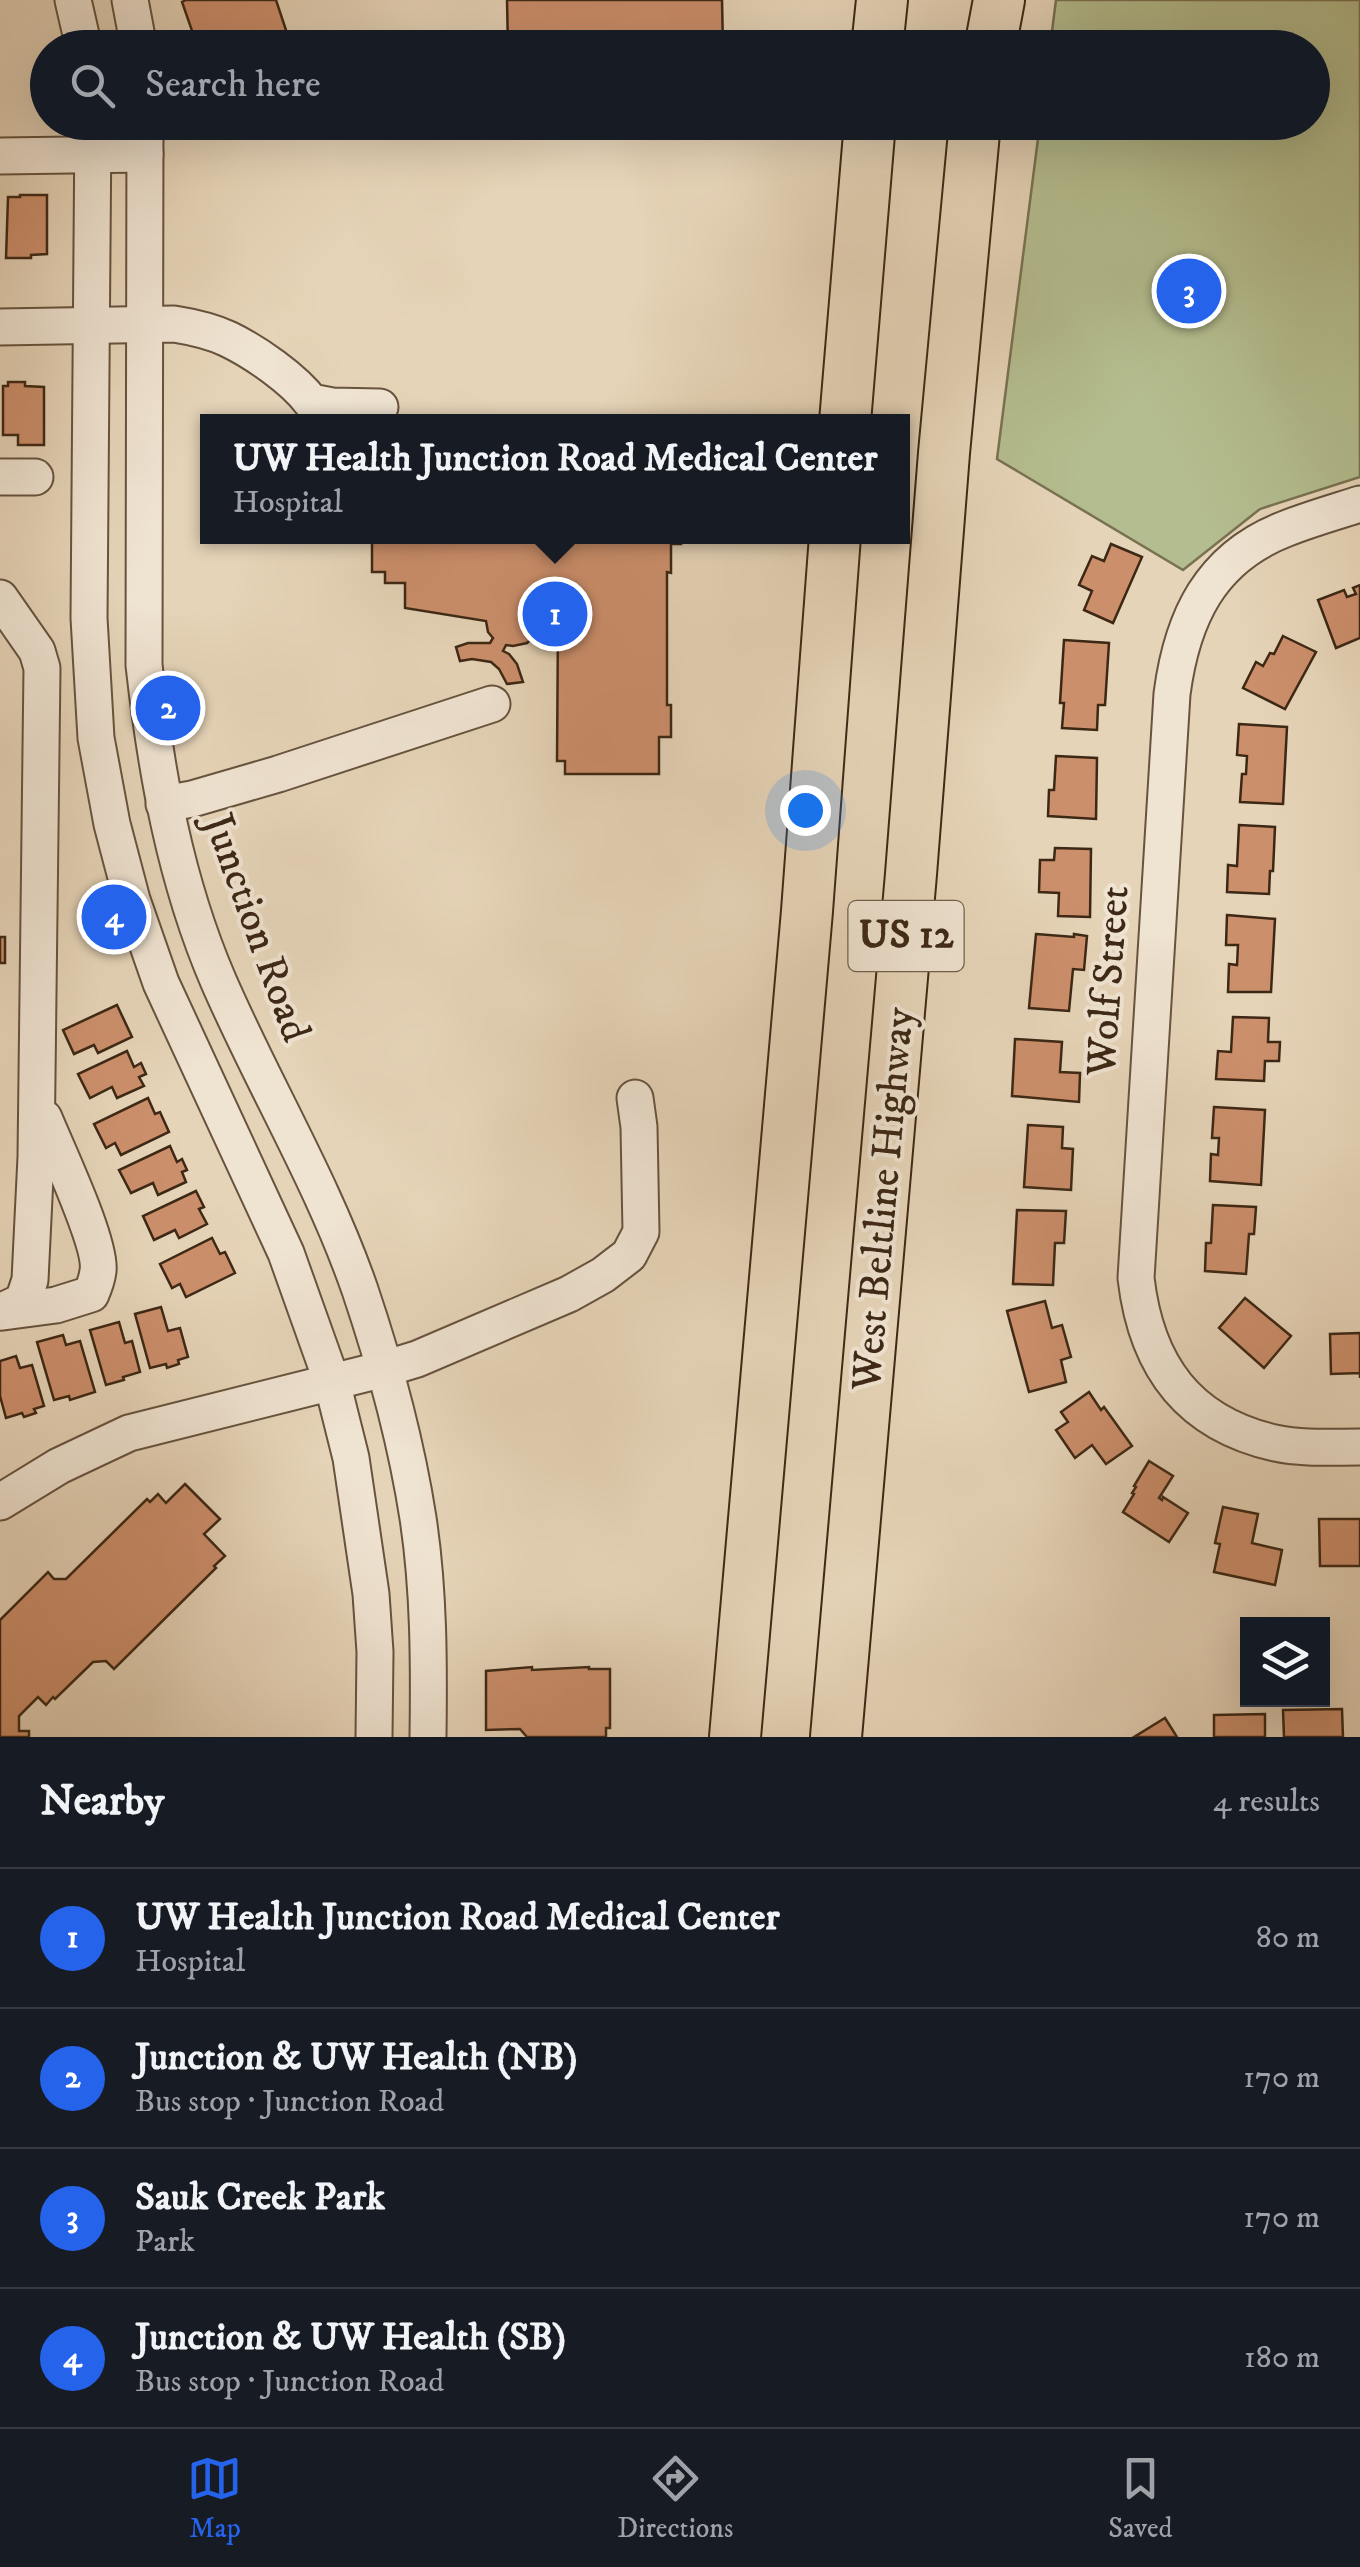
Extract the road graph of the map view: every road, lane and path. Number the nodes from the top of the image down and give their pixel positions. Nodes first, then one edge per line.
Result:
1 (73, 0) edge
2 (130, 0) edge
3 (868, 0) edge
4 (882, 0) edge
5 (988, 0) edge
6 (999, 0) edge
7 (80, 30) edge
8 (136, 30) edge
9 (868, 30) edge
10 (879, 30) edge
11 (987, 30) edge
12 (992, 30) edge
13 (83, 140) edge
14 (93, 140) edge
15 (145, 140) edge
16 (868, 140) edge
17 (974, 140) edge
18 (0, 156) edge
19 (144, 324) junction
20 (90, 326) junction
21 (0, 327) edge
22 (380, 407) dead end
23 (845, 414) edge
24 (1360, 504) edge
25 (834, 544) edge
26 (0, 598) edge
27 (492, 704) dead end
28 (164, 804) junction
29 (36, 1098) junction
30 (635, 1098) dead end
31 (0, 1312) edge
32 (384, 1369) junction
33 (332, 1382) junction
34 (1344, 1446) edge
35 (0, 1502) edge
36 (374, 1737) edge
37 (428, 1737) edge
38 (735, 1737) edge
39 (836, 1737) edge

1 - 7 street
2 - 8 street
3 - 9 highway
4 - 10 highway
5 - 11 highway
6 - 12 highway
13 - 18 street
14 - 20 street
15 - 19 street, Junction Road
16 - 23 highway
17 - 39 highway, West Beltline Highway / US 12
19 - 20 street
19 - 22 street
19 - 28 street, Junction Road
20 - 21 street
20 - 33 street
24 - 34 street, Wolf Street
25 - 38 highway, US 12
26 - 29 street
27 - 28 street
28 - 32 street, Junction Road
29 - 31 street
29 - 31 street
30 - 32 street
32 - 33 street
32 - 37 street, Junction Road
33 - 35 street
33 - 36 street

